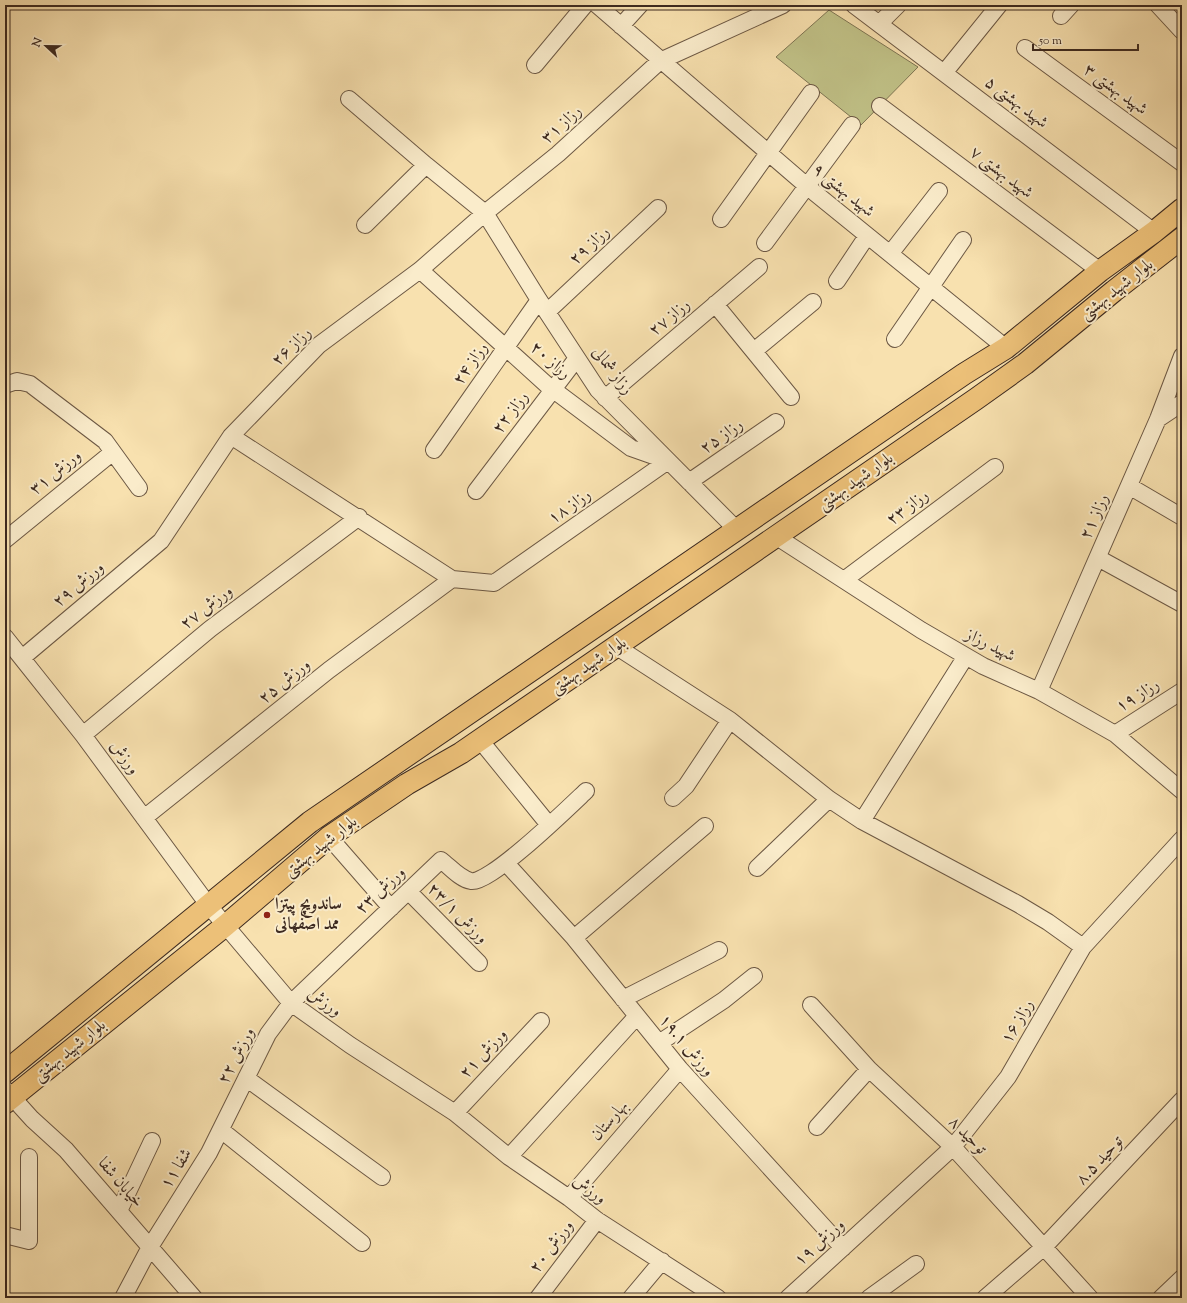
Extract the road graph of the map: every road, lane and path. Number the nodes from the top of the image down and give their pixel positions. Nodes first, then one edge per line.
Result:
1 (585, 5) edge
2 (597, 5) edge
3 (640, 5) edge
4 (854, 5) edge
5 (898, 5) edge
6 (999, 5) edge
7 (1158, 5) edge
8 (779, 6) edge
9 (879, 24) junction
10 (621, 26) junction
11 (1182, 30) edge
12 (1025, 48) dead end
13 (660, 61) junction
14 (535, 65) dead end
15 (944, 73) junction
16 (811, 93) dead end
17 (349, 99) dead end
18 (880, 106) dead end
19 (852, 124) dead end
20 (768, 153) junction
21 (1182, 163) edge
22 (426, 165) junction
23 (807, 186) junction
24 (939, 191) dead end
25 (658, 208) dead end
26 (1182, 209) edge
27 (485, 213) junction
28 (722, 219) dead end
29 (365, 225) dead end
30 (1154, 232) junction
31 (867, 236) junction
32 (963, 240) dead end
33 (1181, 243) edge
34 (765, 244) dead end
35 (890, 254) junction
36 (759, 267) dead end
37 (420, 270) junction
38 (1100, 271) junction
39 (837, 281) dead end
40 (931, 288) junction
41 (813, 302) dead end
42 (715, 304) junction
43 (543, 306) junction
44 (895, 339) dead end
45 (506, 348) junction
46 (1006, 348) junction
47 (754, 351) junction
48 (1182, 356) edge
49 (577, 358) junction
50 (11, 383) edge
51 (553, 389) junction
52 (791, 397) dead end
53 (605, 398) junction
54 (1182, 403) edge
55 (1158, 419) junction
56 (776, 422) dead end
57 (231, 436) junction
58 (434, 450) dead end
59 (113, 452) junction
60 (668, 461) junction
61 (995, 467) dead end
62 (689, 482) junction
63 (1129, 486) junction
64 (139, 488) dead end
65 (476, 491) dead end
66 (1182, 517) edge
67 (359, 518) junction
68 (737, 530) junction
69 (777, 537) junction
70 (5, 540) edge
71 (161, 541) joint
72 (1098, 558) junction
73 (452, 579) junction
74 (844, 580) junction
75 (633, 602) junction
76 (1182, 604) edge
77 (649, 625) junction
78 (5, 637) edge
79 (617, 647) junction
80 (966, 656) junction
81 (22, 658) junction
82 (1039, 691) junction
83 (1182, 691) edge
84 (730, 720) junction
85 (1115, 734) junction
86 (84, 735) junction
87 (480, 740) junction
88 (586, 791) dead end
89 (1182, 791) edge
90 (673, 798) dead end
91 (829, 799) junction
92 (144, 818) junction
93 (862, 821) junction
94 (549, 825) junction
95 (705, 826) dead end
96 (329, 837) junction
97 (1182, 839) edge
98 (506, 863) junction
99 (757, 868) dead end
100 (409, 892) junction
101 (210, 906) junction
102 (391, 908) junction
103 (226, 925) junction
104 (574, 938) junction
105 (1083, 947) junction
106 (719, 950) dead end
107 (479, 963) dead end
108 (754, 976) dead end
109 (623, 999) junction
110 (291, 1003) junction
111 (811, 1005) dead end
112 (637, 1016) junction
113 (541, 1020) dead end
114 (658, 1043) junction
115 (869, 1069) junction
116 (680, 1070) junction
117 (5, 1072) edge
118 (246, 1078) junction
119 (7, 1096) edge
120 (1182, 1100) edge
121 (455, 1114) junction
122 (817, 1127) dead end
123 (221, 1130) junction
124 (152, 1140) dead end
125 (953, 1147) junction
126 (29, 1157) dead end
127 (509, 1157) junction
128 (382, 1177) dead end
129 (569, 1198) junction
130 (119, 1211) junction
131 (878, 1217) joint
132 (597, 1220) junction
133 (5, 1235) edge
134 (362, 1243) dead end
135 (150, 1247) junction
136 (843, 1248) junction
137 (1044, 1248) junction
138 (662, 1261) junction
139 (916, 1264) dead end
140 (1182, 1278) edge
141 (123, 1298) edge
142 (194, 1298) edge
143 (538, 1298) edge
144 (631, 1298) edge
145 (718, 1298) edge
146 (788, 1298) edge
147 (869, 1298) edge
148 (985, 1298) edge
149 (1090, 1298) edge
150 (1161, 1298) edge

1 - 14 street
2 - 10 street, شهید بهشتی ۹
3 - 10 street
4 - 9 street, شهید بهشتی ۵
5 - 9 street
6 - 15 street
7 - 11 street
8 - 13 street, رزاز ۳۱
9 - 15 street, شهید بهشتی ۵
10 - 13 street, شهید بهشتی ۹
12 - 21 street, شهید بهشتی ۳
13 - 20 street, شهید بهشتی ۹
13 - 27 street, رزاز ۳۱
15 - 30 street, شهید بهشتی ۵
16 - 20 street
17 - 22 street, رزاز شمالی
18 - 38 street, شهید بهشتی ۷
19 - 23 street
20 - 23 street, شهید بهشتی ۹
20 - 28 street
22 - 27 street, رزاز شمالی
22 - 29 street
23 - 31 street, شهید بهشتی ۹
23 - 34 street
24 - 35 street
25 - 43 street, رزاز ۲۹
26 - 30 main road, بلوار شهید بهشتی
27 - 37 street, رزاز ۲۶
27 - 43 street, رزاز شمالی
30 - 38 main road, بلوار شهید بهشتی
31 - 35 street, شهید بهشتی ۹
31 - 39 street
32 - 40 street
33 - 69 main road, بلوار شهید بهشتی
35 - 40 street, شهید بهشتی ۹
36 - 42 street, رزاز ۲۷
37 - 45 street, رزاز ۲۰
37 - 57 street, رزاز ۲۶
38 - 46 main road, بلوار شهید بهشتی
40 - 44 street
40 - 46 street, شهید بهشتی ۹
41 - 47 street
42 - 47 street
42 - 53 street, رزاز ۲۷
43 - 45 street, رزاز ۲۴
43 - 49 street, رزاز شمالی
45 - 51 street, رزاز ۲۰
45 - 58 street, رزاز ۲۴
46 - 68 main road, بلوار شهید بهشتی
47 - 52 street
48 - 55 street, رزاز ۲۱
49 - 51 street, رزاز ۲۲
49 - 53 street, رزاز شمالی
50 - 59 street
51 - 60 street, رزاز ۲۰
51 - 65 street, رزاز ۲۲
53 - 60 street, رزاز شمالی
54 - 55 street
55 - 63 street, رزاز ۲۱
56 - 62 street, رزاز ۲۵
57 - 67 street
57 - 71 street, رزاز ۲۶
59 - 64 street
59 - 70 street, ورزش ۳۱
60 - 62 street, رزاز شمالی
60 - 73 street, رزاز ۱۸
61 - 74 street, رزاز ۲۳
62 - 68 street, رزاز شمالی
63 - 66 street
63 - 72 street, رزاز ۲۱
67 - 73 street
67 - 86 street, ورزش ۲۷
68 - 75 main road, بلوار شهید بهشتی
69 - 74 street, شهید رزاز
69 - 77 main road, بلوار شهید بهشتی
71 - 81 street, ورزش ۲۹
72 - 76 street
72 - 82 street, رزاز ۲۱
73 - 92 street, ورزش ۲۵
74 - 80 street, شهید رزاز
75 - 77 main road
75 - 101 main road, بلوار شهید بهشتی
77 - 79 main road, بلوار شهید بهشتی
78 - 81 street, ورزش
79 - 84 street
79 - 87 main road, بلوار شهید بهشتی
80 - 82 street, شهید رزاز
80 - 93 street
81 - 86 street, ورزش
82 - 85 street, شهید رزاز
83 - 85 street, رزاز ۱۹
84 - 90 street
84 - 91 street
85 - 89 street, شهید رزاز
86 - 92 street, ورزش
87 - 94 street
87 - 96 main road, بلوار شهید بهشتی
88 - 94 street
91 - 93 street
91 - 99 street
92 - 101 street, ورزش
93 - 105 street
94 - 98 street
95 - 104 street
96 - 102 street
96 - 103 main road, بلوار شهید بهشتی
97 - 105 street, رزاز ۱۶
98 - 100 street, ورزش ۲۳
98 - 104 street, ورزش ۱۹.۱
100 - 102 street, ورزش ۲۳
100 - 107 street, ورزش ۲۳/۱
101 - 103 street, ورزش
101 - 117 main road, بلوار شهید بهشتی
102 - 110 street, ورزش ۲۳
103 - 110 street, ورزش
103 - 119 main road, بلوار شهید بهشتی
104 - 109 street, ورزش ۱۹.۱
105 - 125 street, رزاز ۱۶
106 - 109 street
108 - 114 street
109 - 112 street, ورزش ۱۹.۱
110 - 118 street, ورزش ۲۲
110 - 121 street, ورزش
111 - 115 street, توحید ۸
112 - 114 street, ورزش ۱۹.۱
112 - 127 street
113 - 121 street, ورزش ۲۱
114 - 116 street, ورزش ۱۹.۱
115 - 122 street
115 - 125 street, توحید ۸
116 - 129 street, بهارستان
116 - 136 street, ورزش ۱۹.۱
118 - 123 street, ورزش ۲۲
118 - 128 street
119 - 130 street, خیابان شفا
120 - 137 street, توحید ۸.۵
121 - 127 street, ورزش
123 - 134 street
123 - 135 street, شفا ۱۱
124 - 130 street, شفا ۱۱
125 - 131 street, رزاز ۱۶
125 - 137 street, توحید ۸
126 - 133 street
127 - 129 street, ورزش
129 - 132 street, ورزش
130 - 135 street, خیابان شفا
131 - 136 street, ورزش ۱۹
132 - 138 street, ورزش
132 - 143 street, ورزش ۲۰
135 - 141 street, شفا ۱۱
135 - 142 street, خیابان شفا
136 - 146 street, ورزش ۱۹
137 - 148 street, توحید ۸.۵
137 - 149 street, توحید ۸
138 - 144 street
138 - 145 street, ورزش
139 - 147 street
140 - 150 street

